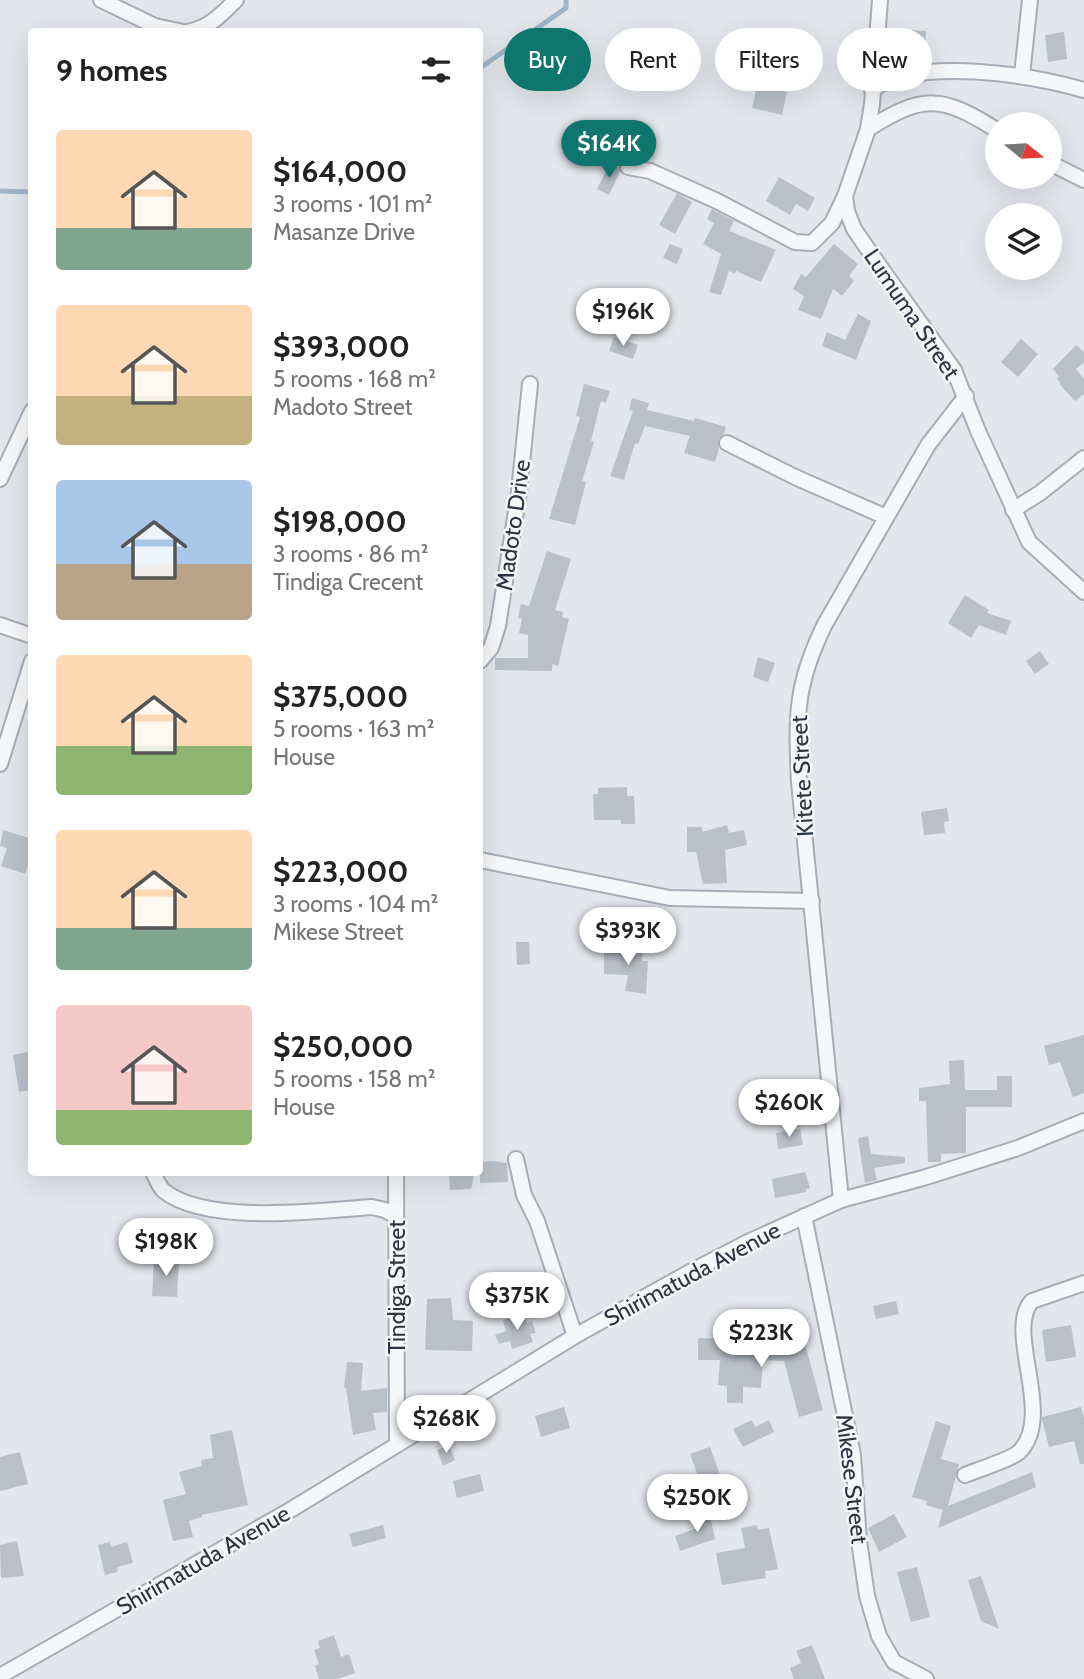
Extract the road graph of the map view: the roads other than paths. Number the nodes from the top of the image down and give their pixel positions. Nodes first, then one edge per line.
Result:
1 (101, 0) edge
2 (236, 0) edge
3 (880, 0) edge
4 (1030, 0) edge
5 (165, 28) edge
6 (204, 28) edge
7 (878, 28) edge
8 (932, 73) edge
9 (1022, 75) junction
10 (1084, 90) edge
11 (872, 91) edge
12 (985, 123) edge
13 (868, 129) junction
14 (628, 167) dead end
15 (1062, 169) edge
16 (1084, 180) edge
17 (845, 196) junction
18 (530, 384) dead end
19 (966, 396) junction
20 (28, 420) edge
21 (727, 443) dead end
22 (1084, 458) edge
23 (0, 479) edge
24 (1013, 510) junction
25 (886, 517) junction
26 (1078, 578) edge
27 (1084, 592) edge
28 (0, 625) edge
29 (28, 635) edge
30 (483, 657) edge
31 (28, 674) edge
32 (0, 764) edge
33 (483, 861) edge
34 (812, 901) junction
35 (1084, 1121) edge
36 (516, 1160) dead end
37 (155, 1176) edge
38 (396, 1176) edge
39 (841, 1200) junction
40 (396, 1216) junction
41 (804, 1216) junction
42 (1084, 1283) edge
43 (575, 1336) junction
44 (397, 1444) junction
45 (965, 1475) dead end
46 (0, 1676) edge
47 (926, 1679) edge

1 - 5 street
2 - 6 street
3 - 7 street
4 - 9 street
8 - 9 street
9 - 10 street
11 - 13 street
12 - 13 street
13 - 17 street
14 - 17 street
15 - 16 street
17 - 19 street, Lumuma Street
18 - 30 street, Madoto Drive
19 - 24 street, Lumuma Street
19 - 25 street, Kitete Street
20 - 23 street
21 - 25 street
22 - 24 street
24 - 26 street, Lumuma Street
25 - 34 street, Kitete Street
26 - 27 street, Lumuma Street
28 - 29 street
31 - 32 street
33 - 34 street
34 - 39 street, Kitete Street
35 - 39 street, Shirimatuda Avenue
36 - 43 street
37 - 40 street
38 - 40 street, Tindiga Street
39 - 41 street, Shirimatuda Avenue
40 - 44 street, Tindiga Street
41 - 43 street, Shirimatuda Avenue
41 - 47 street, Mikese Street
42 - 45 street
43 - 44 street, Shirimatuda Avenue
44 - 46 street, Shirimatuda Avenue

